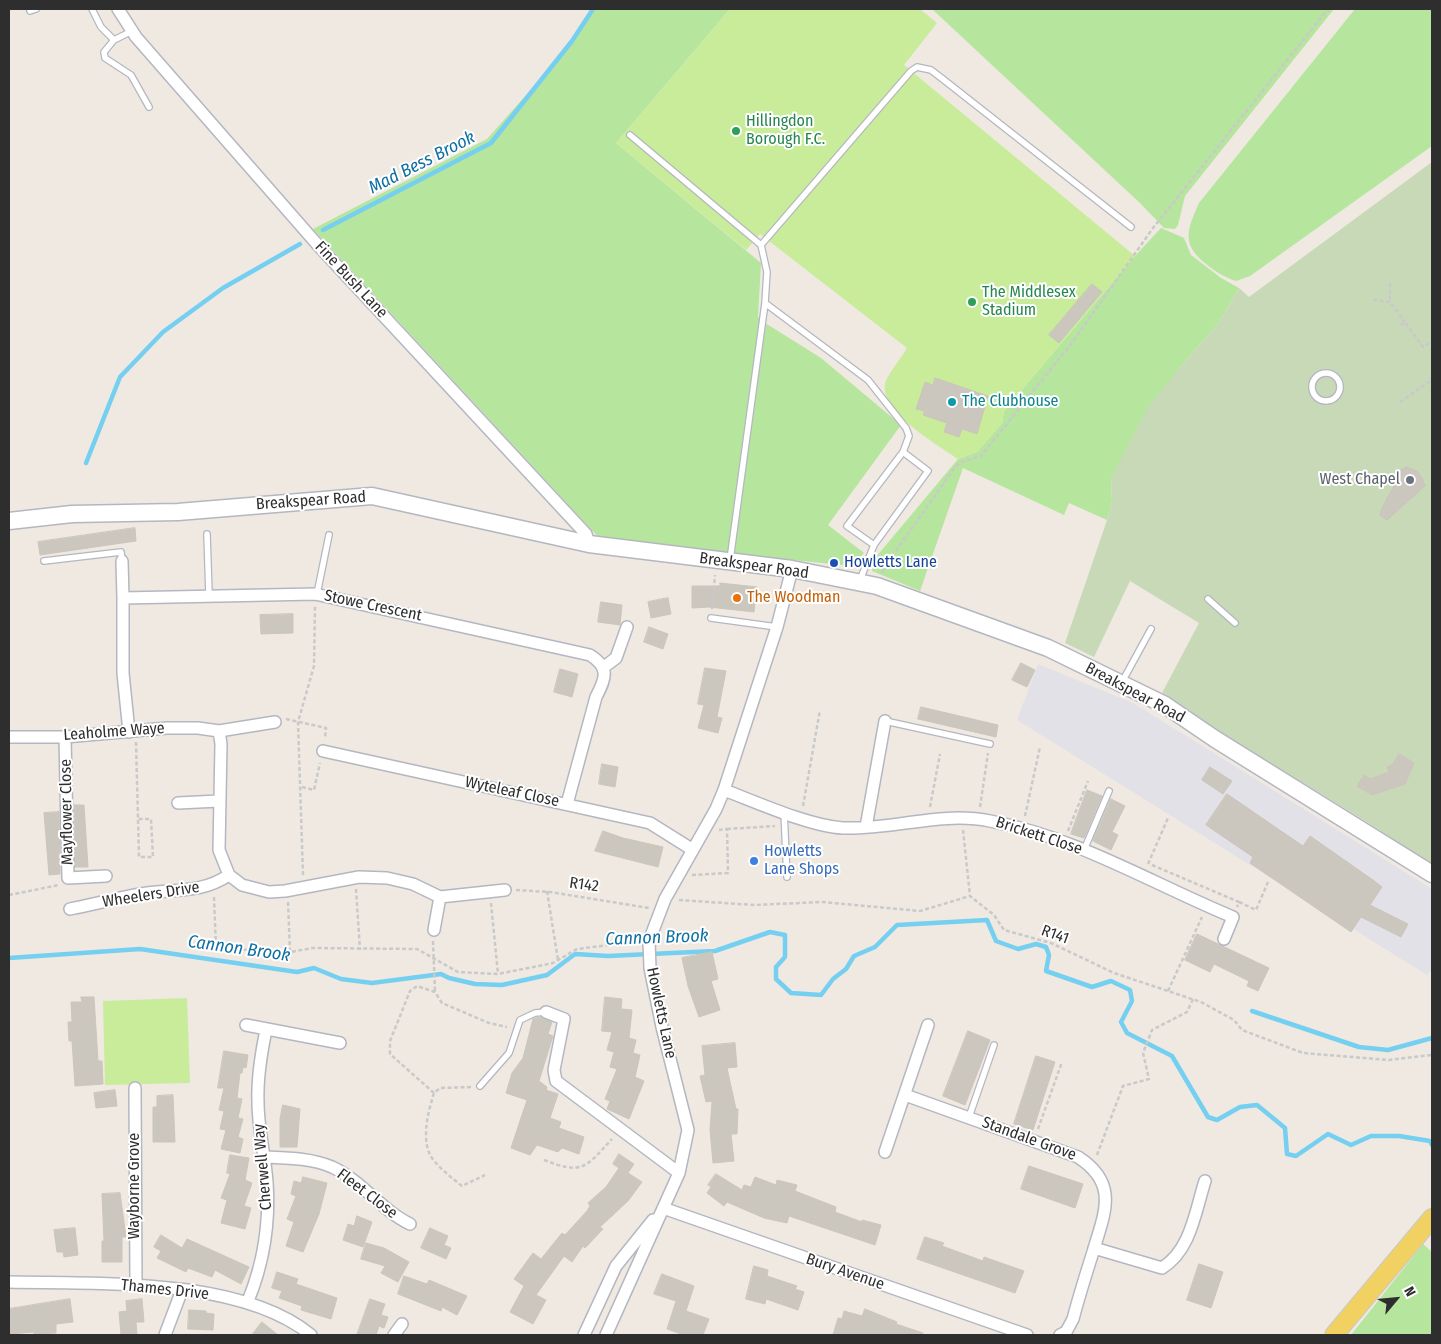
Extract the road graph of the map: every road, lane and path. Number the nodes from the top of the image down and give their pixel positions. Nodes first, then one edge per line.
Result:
1 (92, 9) edge
2 (118, 9) edge
3 (1328, 9) edge
4 (132, 31) junction
5 (114, 40) junction
6 (149, 107) dead end
7 (630, 135) dead end
8 (1131, 227) dead end
9 (761, 245) junction
10 (1390, 284) dead end
11 (1373, 300) dead end
12 (765, 302) junction
13 (1390, 302) junction
14 (1405, 322) junction
15 (1401, 324) dead end
16 (1432, 340) edge
17 (1431, 380) edge
18 (1432, 384) edge
19 (1340, 387) joint
20 (1400, 402) dead end
21 (903, 452) junction
22 (9, 521) edge
23 (208, 534) dead end
24 (330, 535) dead end
25 (589, 544) junction
26 (874, 545) junction
27 (44, 561) dead end
28 (122, 561) joint
29 (723, 561) junction
30 (792, 569) junction
31 (859, 582) junction
32 (877, 586) junction
33 (317, 594) junction
34 (209, 595) junction
35 (123, 598) junction
36 (1208, 600) dead end
37 (710, 618) joint
38 (1235, 624) dead end
39 (777, 627) junction
40 (627, 628) dead end
41 (1152, 629) dead end
42 (604, 667) junction
43 (1120, 684) junction
44 (820, 710) dead end
45 (885, 721) joint
46 (275, 722) dead end
47 (298, 722) junction
48 (132, 731) junction
49 (219, 731) junction
50 (9, 737) edge
51 (65, 737) junction
52 (990, 744) joint
53 (1040, 747) dead end
54 (323, 751) junction
55 (940, 754) dead end
56 (1088, 781) dead end
57 (301, 787) junction
58 (724, 790) junction
59 (1109, 791) dead end
60 (219, 801) junction
61 (178, 803) dead end
62 (567, 804) junction
63 (784, 812) junction
64 (801, 817) junction
65 (962, 818) junction
66 (1168, 818) dead end
67 (138, 819) junction
68 (978, 819) junction
69 (927, 821) junction
70 (784, 826) junction
71 (866, 827) junction
72 (1022, 828) junction
73 (726, 829) junction
74 (704, 830) junction
75 (1064, 842) junction
76 (693, 850) junction
77 (1084, 850) junction
78 (1149, 863) junction
79 (1432, 874) edge
80 (229, 875) junction
81 (678, 875) junction
82 (106, 876) dead end
83 (787, 877) dead end
84 (1143, 877) junction
85 (355, 878) junction
86 (1268, 882) dead end
87 (61, 885) dead end
88 (214, 885) junction
89 (304, 888) junction
90 (505, 890) joint
91 (287, 891) junction
92 (490, 892) junction
93 (547, 892) junction
94 (9, 895) edge
95 (970, 896) junction
96 (440, 897) junction
97 (1239, 902) junction
98 (662, 905) junction
99 (1207, 906) junction
100 (70, 909) dead end
101 (1233, 917) junction
102 (434, 930) joint
103 (651, 932) junction
104 (1224, 939) dead end
105 (360, 950) junction
106 (290, 952) junction
107 (432, 959) junction
108 (558, 960) junction
109 (498, 974) junction
110 (1168, 991) junction
111 (435, 992) junction
112 (1193, 999) junction
113 (546, 1012) joint
114 (246, 1025) dead end
115 (928, 1025) dead end
116 (266, 1030) junction
117 (516, 1030) junction
118 (340, 1043) dead end
119 (994, 1044) dead end
120 (1432, 1055) edge
121 (1062, 1062) dead end
122 (480, 1086) joint
123 (135, 1088) dead end
124 (434, 1092) junction
125 (905, 1095) junction
126 (968, 1118) junction
127 (619, 1130) junction
128 (1034, 1141) junction
129 (884, 1152) dead end
130 (264, 1157) junction
131 (544, 1160) dead end
132 (1090, 1164) junction
133 (679, 1173) junction
134 (485, 1174) dead end
135 (1205, 1181) dead end
136 (663, 1208) junction
137 (1432, 1218) edge
138 (410, 1224) dead end
139 (1094, 1248) junction
140 (9, 1282) edge
141 (136, 1285) junction
142 (182, 1290) junction
143 (248, 1301) junction
144 (298, 1324) junction
145 (402, 1324) dead end
146 (165, 1335) edge
147 (292, 1335) edge
148 (311, 1335) edge
149 (394, 1335) edge
150 (584, 1335) edge
151 (606, 1335) edge
152 (1027, 1335) edge
153 (1060, 1335) edge
154 (1334, 1335) edge

1 - 5 lane
2 - 4 street, Fine Bush Lane
3 - 32 path
4 - 5 lane
4 - 25 street, Fine Bush Lane
5 - 6 lane
7 - 9 lane
8 - 9 lane
9 - 12 lane
10 - 13 path
11 - 13 path
12 - 21 lane
12 - 29 lane
13 - 14 path
14 - 15 path
14 - 16 path
17 - 18 path
17 - 20 path
19 - 19 lane
21 - 26 lane
21 - 26 lane
22 - 25 street, Breakspear Road
23 - 34 lane
24 - 33 lane
25 - 29 street, Breakspear Road
26 - 31 lane
27 - 28 lane
28 - 35 street
29 - 30 street, Breakspear Road
29 - 37 path
30 - 31 street, Breakspear Road
30 - 39 street, Howletts Lane
31 - 32 street, Breakspear Road
32 - 43 street, Breakspear Road
33 - 34 street, Stowe Crescent
33 - 42 street, Stowe Crescent
33 - 47 path
34 - 35 street, Stowe Crescent
35 - 48 street
36 - 38 lane
37 - 39 lane
39 - 58 street, Howletts Lane
40 - 42 street
41 - 43 lane
42 - 62 street
43 - 79 street, Breakspear Road
44 - 64 path
45 - 52 lane
45 - 71 street
46 - 49 street, Leaholme Waye
47 - 54 path
47 - 57 path
48 - 49 street, Leaholme Waye
48 - 51 street, Leaholme Waye
48 - 67 path
49 - 60 street
50 - 51 street, Leaholme Waye
51 - 82 street, Mayflower Close
52 - 68 path
53 - 72 path
54 - 57 path
54 - 62 street, Wyteleaf Close
55 - 69 path
56 - 75 path
57 - 89 path
58 - 63 street, Brickett Close
58 - 74 street, Howletts Lane
59 - 77 lane
60 - 61 street
60 - 80 street
62 - 76 street, Wyteleaf Close
63 - 64 street, Brickett Close
63 - 70 lane
64 - 71 street, Brickett Close
65 - 68 street, Brickett Close
65 - 69 street, Brickett Close
65 - 95 path
66 - 78 path
67 - 67 path
68 - 72 street, Brickett Close
69 - 71 street, Brickett Close
70 - 73 path
70 - 83 lane
72 - 75 street, Brickett Close
73 - 74 path
73 - 81 path
74 - 76 street, Howletts Lane
75 - 77 street, Brickett Close
76 - 81 street, Howletts Lane
77 - 84 street, Brickett Close
78 - 84 path
78 - 97 path
80 - 88 street, Wheelers Drive
80 - 91 street
81 - 98 street, Howletts Lane
84 - 99 street, Brickett Close
85 - 89 street
85 - 96 street
85 - 105 path
86 - 97 path
87 - 94 path
88 - 100 street, Wheelers Drive
88 - 106 path
89 - 91 street
90 - 92 street
90 - 93 path, R142
91 - 106 path
92 - 96 street
92 - 109 path
93 - 98 path, R142
93 - 108 path
95 - 98 path
95 - 110 path, R141
96 - 102 street
97 - 101 path
98 - 103 street, Howletts Lane
99 - 101 street, Brickett Close
99 - 110 path
101 - 104 street
102 - 107 path
103 - 108 path
103 - 133 street, Howletts Lane
105 - 106 path
105 - 107 path
107 - 109 path
107 - 111 path
108 - 109 path
110 - 112 path, R141
111 - 117 path
111 - 124 path
112 - 120 path, R141
112 - 132 path
113 - 117 lane
113 - 127 street
114 - 116 street
115 - 125 street
116 - 118 street
116 - 130 street, Cherwell Way
117 - 122 lane
119 - 126 lane
121 - 128 path
122 - 124 path
123 - 141 street, Wayborne Grove
124 - 134 path
125 - 126 street, Standale Grove
125 - 129 street
126 - 128 street, Standale Grove
127 - 131 path
127 - 133 street
128 - 132 street, Standale Grove
130 - 138 street, Fleet Close
130 - 143 street, Cherwell Way
132 - 139 street, Standale Grove
133 - 136 street, Howletts Lane
135 - 139 street
136 - 150 street, Howletts Lane
136 - 151 street, Howletts Lane
136 - 152 street, Bury Avenue
137 - 154 main road
139 - 153 street, Standale Grove
140 - 141 street, Thames Drive
141 - 142 street, Thames Drive
142 - 143 street, Thames Drive
142 - 146 street
143 - 144 street, Thames Drive
144 - 147 street
144 - 148 street, Thames Drive
145 - 149 street

